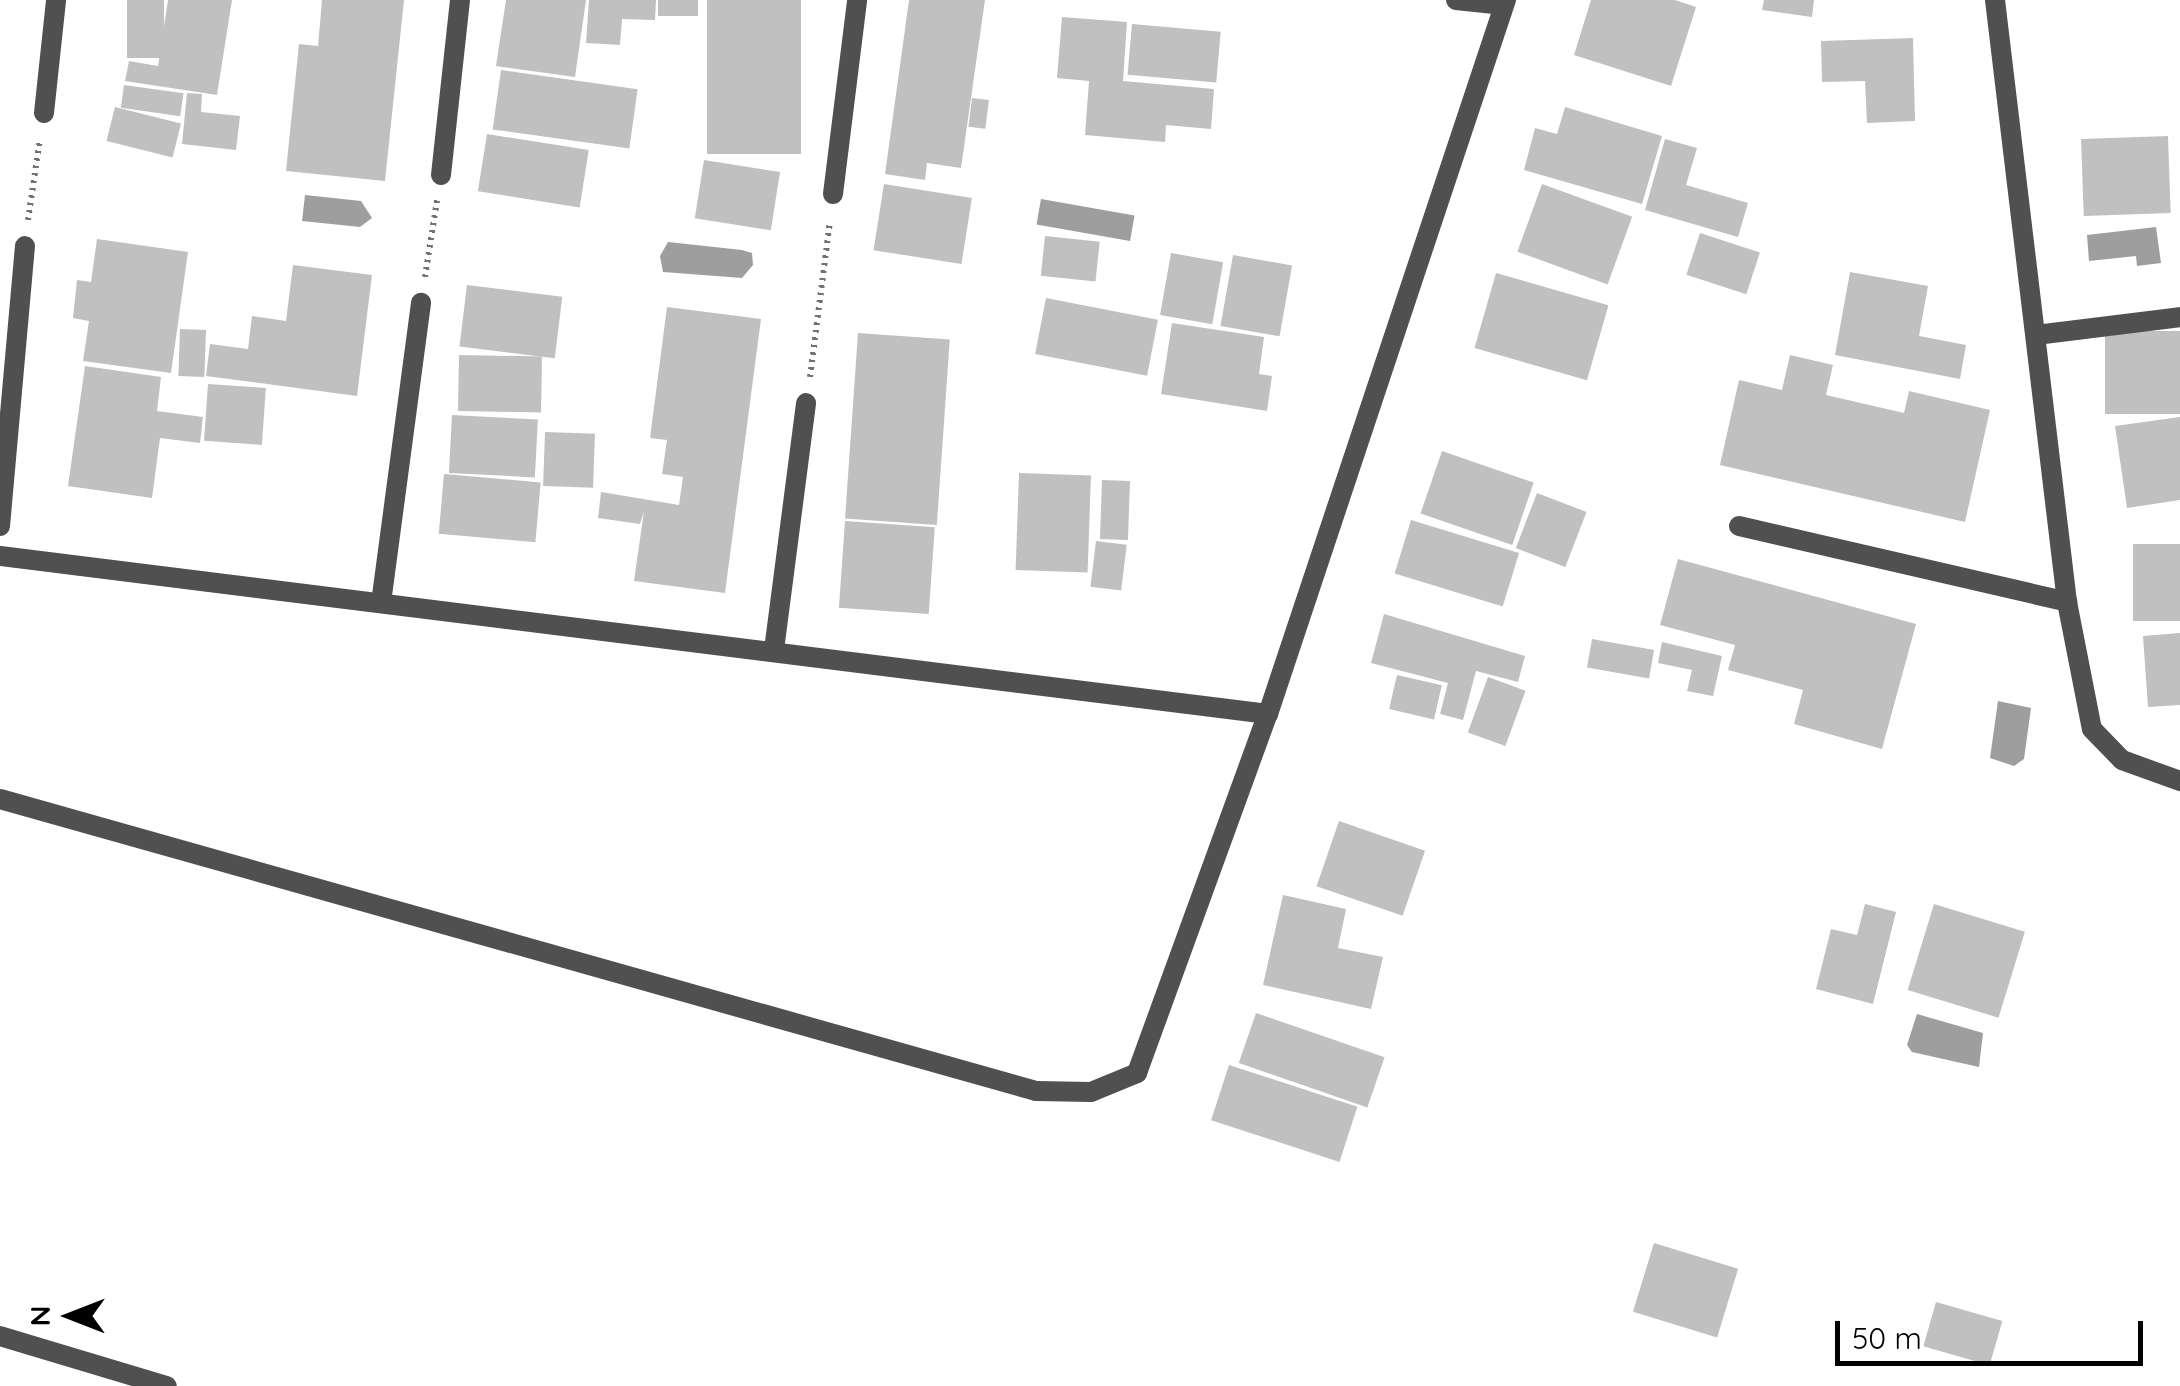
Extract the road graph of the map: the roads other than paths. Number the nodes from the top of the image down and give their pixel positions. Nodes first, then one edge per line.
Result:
1 (56, 0) edge
2 (460, 0) edge
3 (858, 0) edge
4 (1456, 0) edge
5 (1996, 0) edge
6 (1505, 3) edge
7 (44, 114) road end
8 (441, 175) road end
9 (833, 194) road end
10 (25, 246) road end
11 (421, 303) road end
12 (2180, 316) edge
13 (2036, 336) junction
14 (806, 403) road end
15 (0, 526) edge
16 (1739, 526) dead end
17 (0, 556) edge
18 (381, 602) junction
19 (2067, 602) junction
20 (774, 650) junction
21 (1268, 714) junction
22 (2180, 780) edge
23 (0, 799) edge
24 (0, 1336) edge
25 (167, 1386) edge

1 - 7 street
2 - 8 street
3 - 9 street
4 - 6 street
5 - 13 street
6 - 21 street
10 - 15 street
11 - 18 street
12 - 13 street
13 - 19 street
14 - 20 street
16 - 19 street
17 - 18 street
18 - 20 street
19 - 22 street
20 - 21 street
21 - 23 street
24 - 25 street

